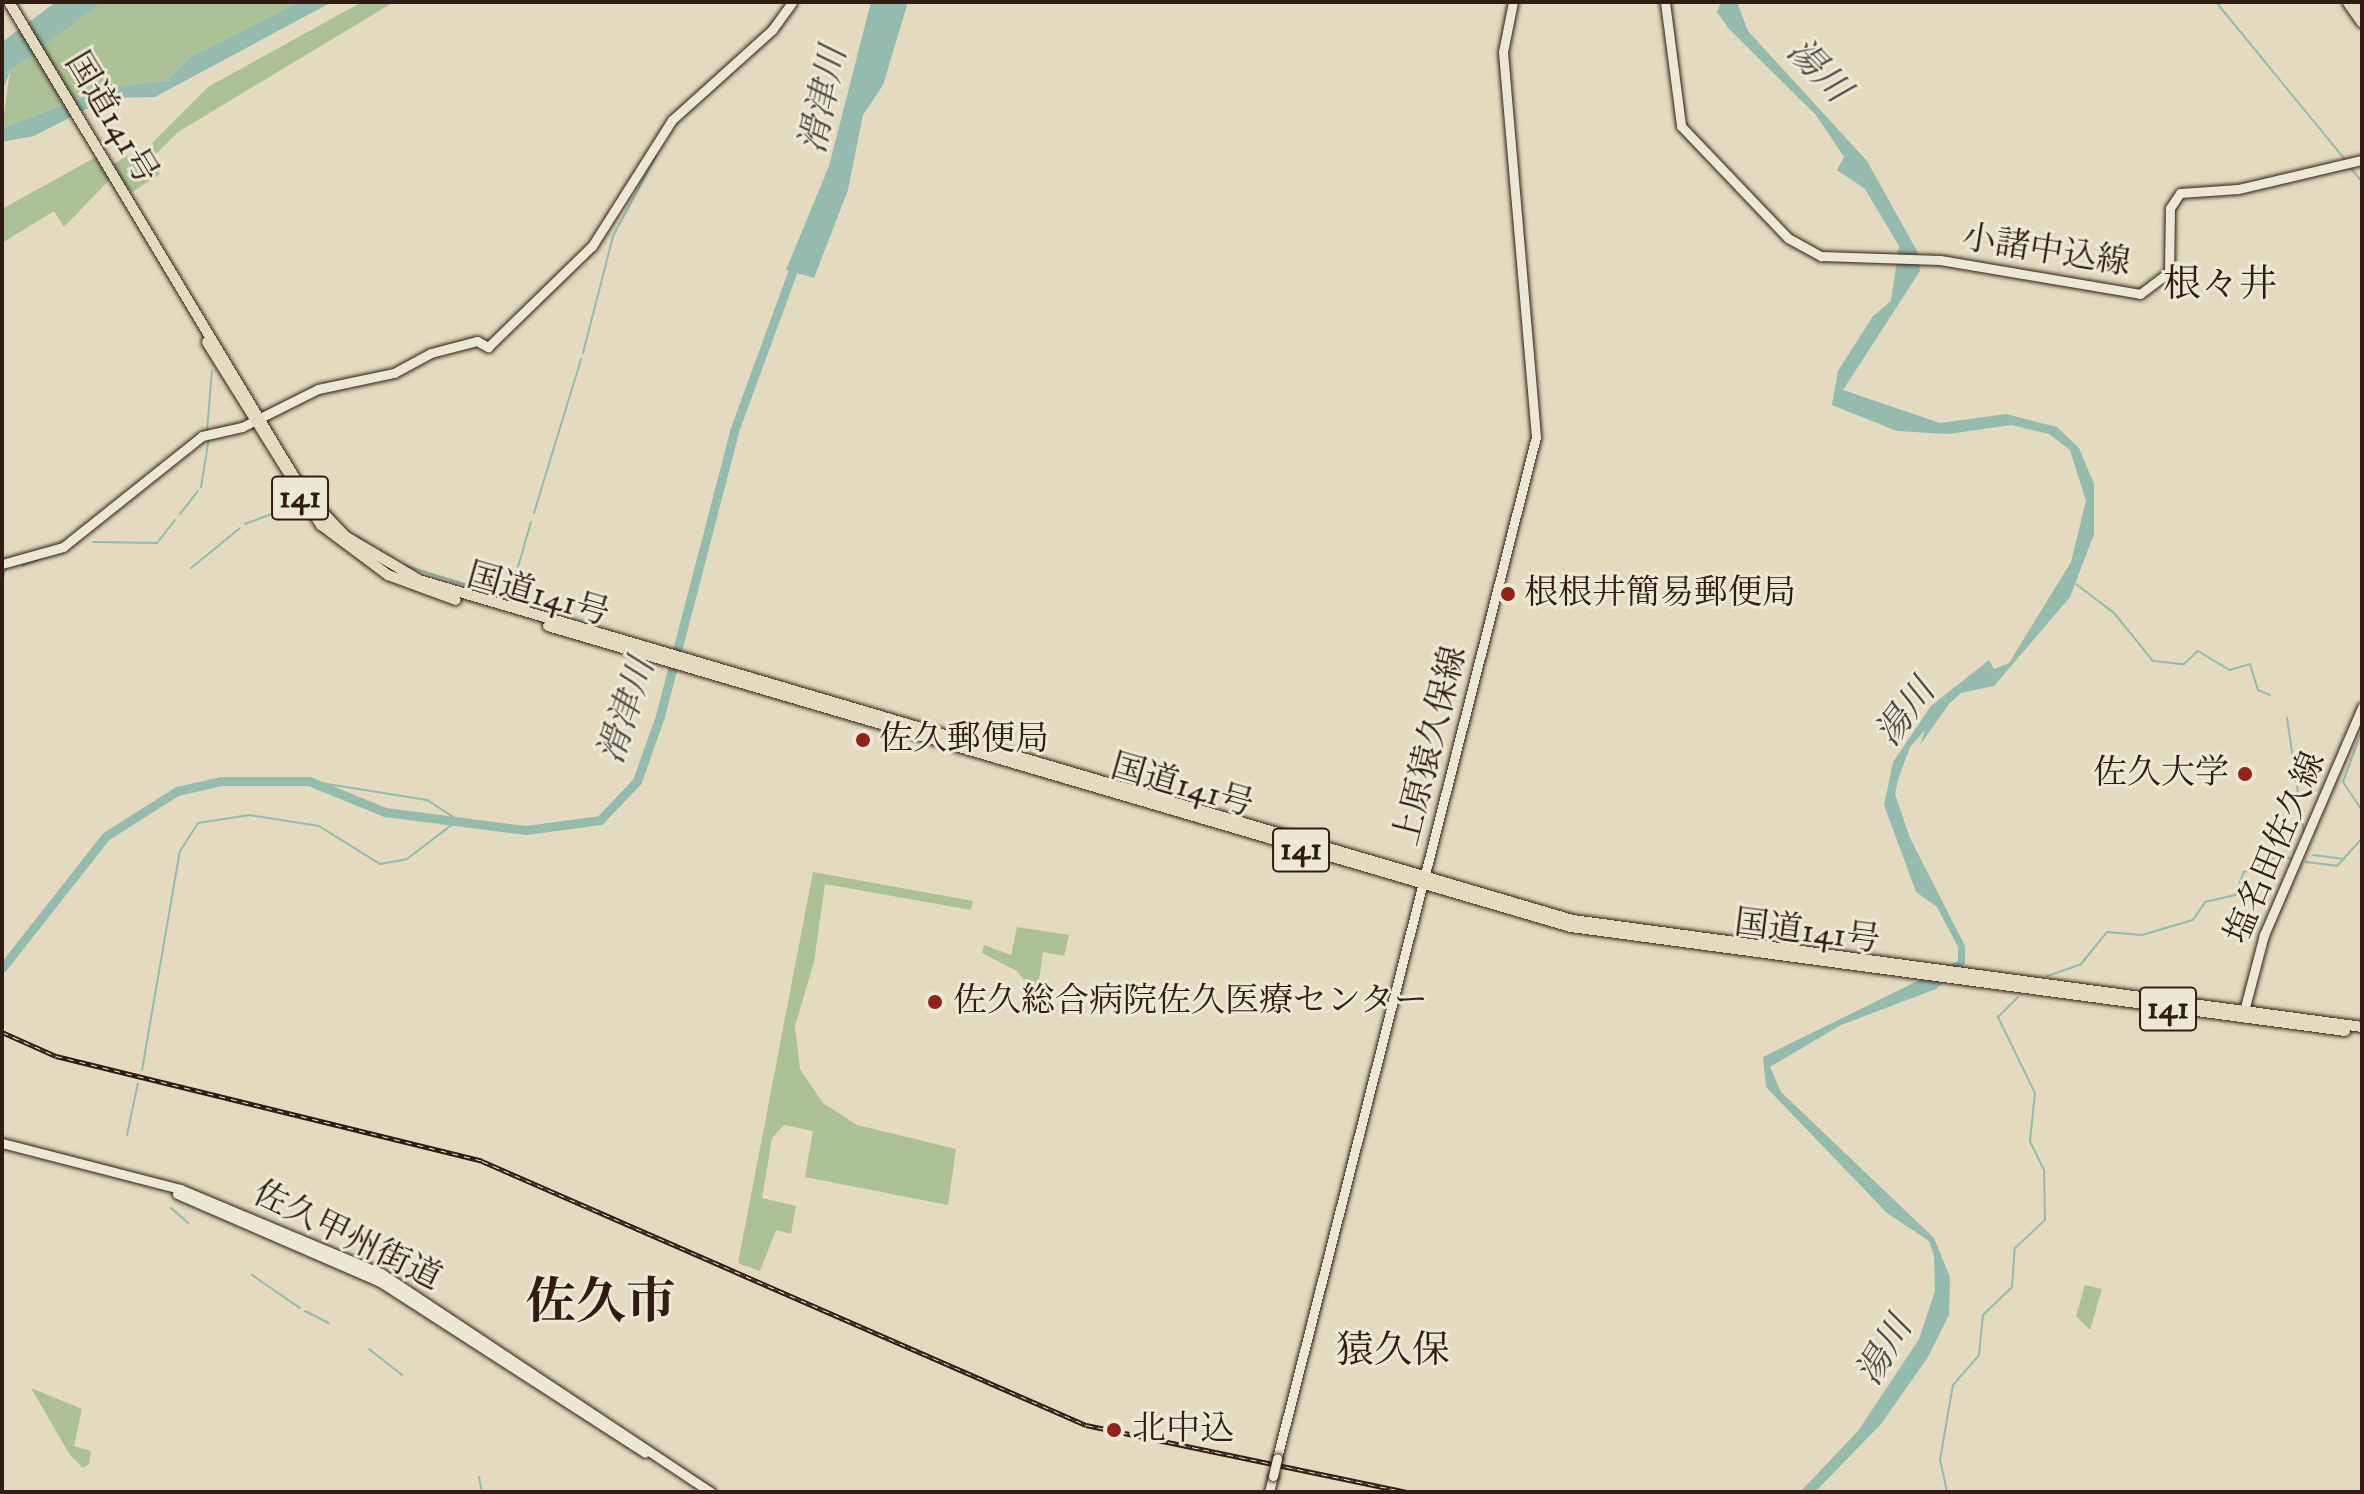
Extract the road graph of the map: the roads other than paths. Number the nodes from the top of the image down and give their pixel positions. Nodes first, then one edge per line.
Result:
1 (9, 2) edge
2 (792, 2) edge
3 (1513, 2) edge
4 (1665, 2) edge
5 (2348, 2) edge
6 (2355, 2) edge
7 (2362, 14) edge
8 (2362, 22) edge
9 (2358, 161) edge
10 (256, 421) junction
11 (2, 564) edge
12 (536, 619) junction
13 (2362, 707) edge
14 (1423, 882) junction
15 (1975, 978) junction
16 (2244, 1011) junction
17 (2362, 1027) edge
18 (2362, 1033) edge
19 (2, 1143) edge
20 (104, 1169) junction
21 (701, 1492) edge
22 (711, 1492) edge
23 (1269, 1492) edge

1 - 10 highway, 国道141号 / 141
2 - 10 main road
3 - 14 main road, 上原猿久保線
4 - 9 main road, 小諸中込線
5 - 8 highway
6 - 7 highway
10 - 11 main road
10 - 12 highway, 国道141号 / 141
10 - 12 highway, 国道141号 / 141
12 - 14 highway, 国道141号 / 141
13 - 16 main road, 塩名田佐久線
14 - 15 highway, 国道141号 / 141
14 - 23 main road, 上原猿久保線, bridge
15 - 16 highway, 国道141号 / 141
15 - 18 highway, 国道141号 / 141
16 - 17 highway, 国道141号 / 141
19 - 20 main road, 佐久甲州街道
20 - 21 main road, 佐久甲州街道
20 - 22 main road, 佐久甲州街道

